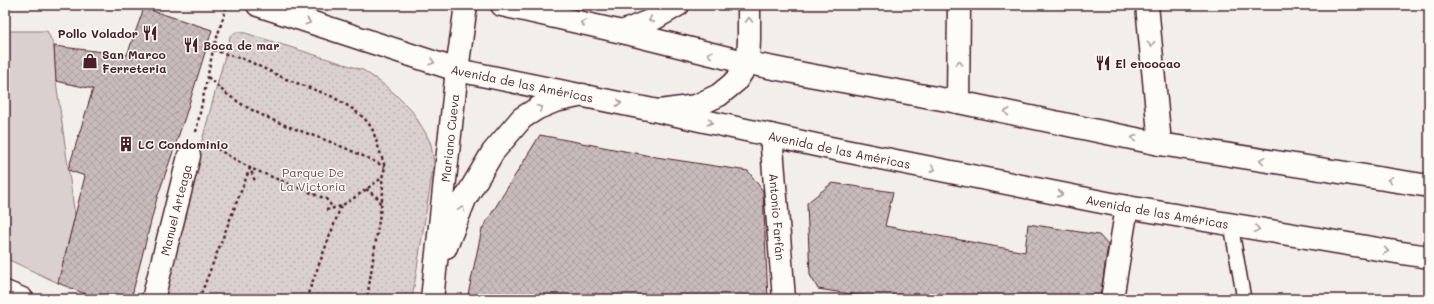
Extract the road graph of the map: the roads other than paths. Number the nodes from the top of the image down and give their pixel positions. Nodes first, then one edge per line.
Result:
1 (258, 5) edge
2 (466, 5) edge
3 (502, 5) edge
4 (678, 5) edge
5 (749, 5) edge
6 (959, 5) edge
7 (1147, 5) edge
8 (622, 32) junction
9 (748, 63) junction
10 (458, 70) junction
11 (583, 95) junction
12 (958, 102) junction
13 (658, 111) junction
14 (771, 135) junction
15 (1160, 144) junction
16 (189, 156) road end
17 (1429, 186) edge
18 (1126, 207) junction
19 (1231, 225) junction
20 (1429, 257) edge
21 (436, 271) junction
22 (5, 292) edge
23 (22, 299) edge
24 (153, 299) edge
25 (432, 299) edge
26 (785, 299) edge
27 (1112, 299) edge
28 (1244, 299) edge

1 -> 10 main road, Avenida de las Américas
2 - 10 main road, Mariano Cueva
8 -> 3 main road
4 -> 8 main road
9 -> 5 main road
12 -> 6 main road
7 -> 15 main road
9 -> 8 main road
9 - 12 main road
9 - 13 main road
10 - 11 main road, Avenida de las Américas
10 - 21 main road, Mariano Cueva
11 -> 13 main road, Avenida de las Américas
21 -> 11 main road, Mariano Cueva
15 -> 12 main road
13 -> 14 main road, Avenida de las Américas
14 -> 18 main road, Avenida de las Américas
14 - 26 main road, Antonio Farfán
17 -> 15 main road
16 - 24 main road, Manuel Arteaga
18 - 19 main road, Avenida de las Américas
18 - 27 main road
19 -> 20 main road, Avenida de las Américas
19 - 28 lane
21 - 25 main road, Mariano Cueva
22 - 23 main road

